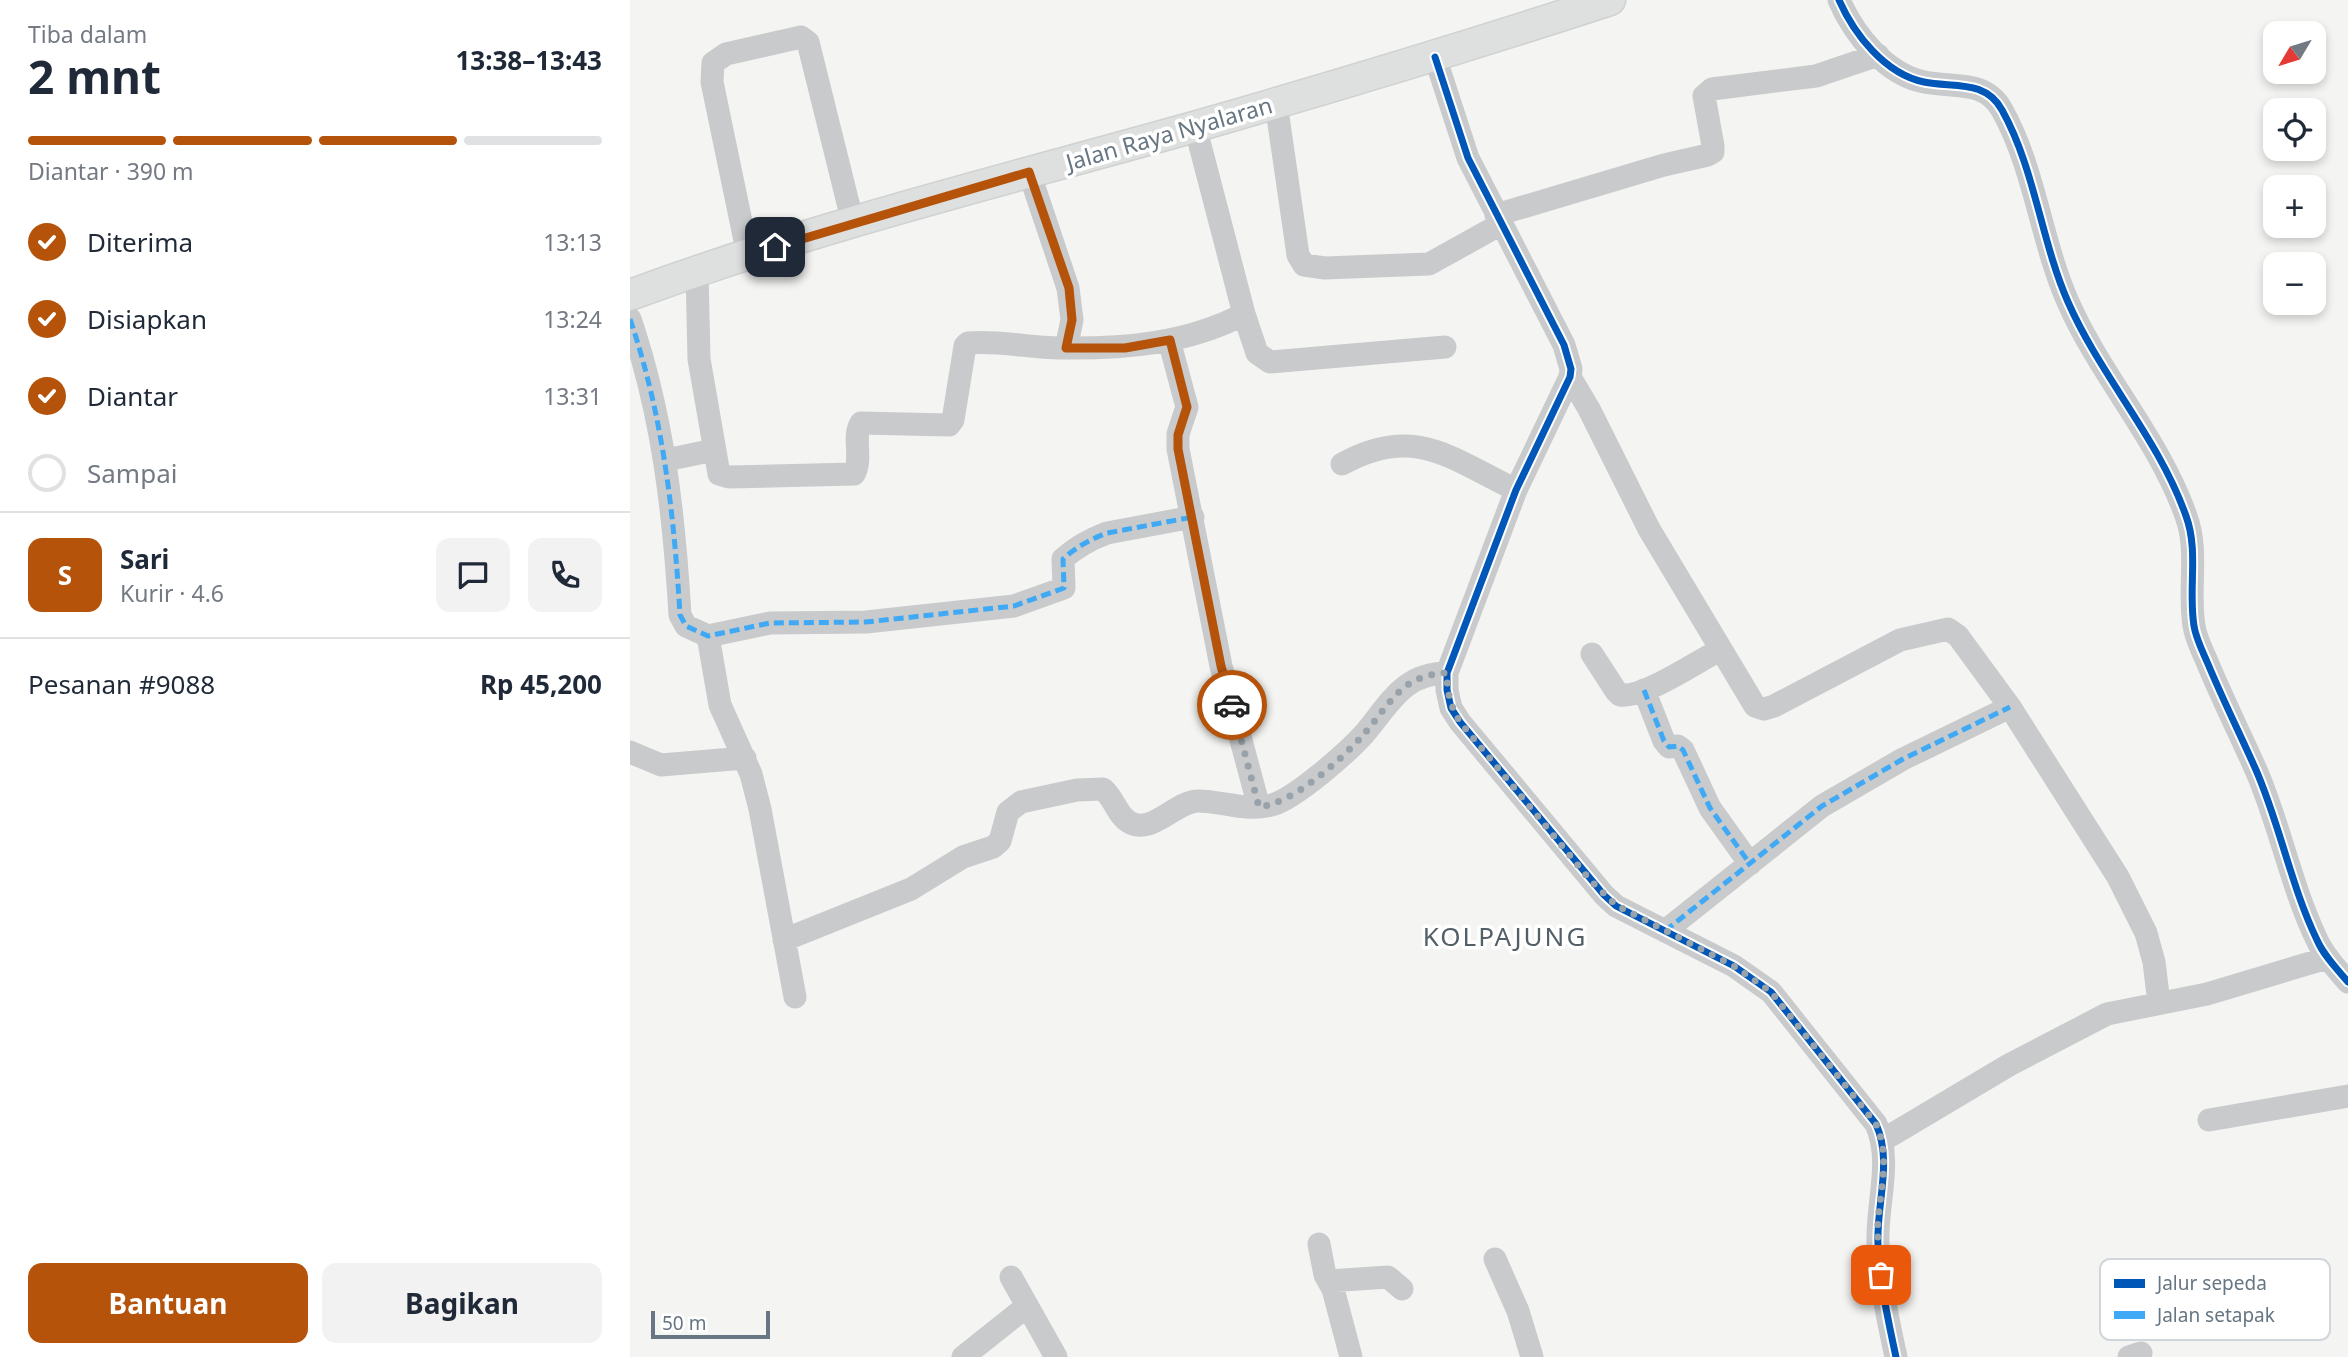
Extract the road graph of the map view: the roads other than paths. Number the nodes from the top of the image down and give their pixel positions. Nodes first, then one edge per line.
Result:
1 (1610, 0) edge
2 (1839, 0) edge
3 (1878, 55) junction
4 (1435, 57) junction
5 (1276, 103) junction
6 (1195, 126) junction
7 (1029, 172) junction
8 (1498, 220) junction
9 (853, 223) junction
10 (748, 255) junction
11 (697, 271) junction
12 (630, 295) edge
13 (1244, 314) junction
14 (630, 319) edge
15 (1170, 340) junction
16 (1445, 347) dead end
17 (1066, 348) junction
18 (1570, 377) junction
19 (714, 450) junction
20 (666, 460) junction
21 (1342, 464) dead end
22 (1516, 490) junction
23 (1193, 517) junction
24 (708, 636) junction
25 (1720, 650) junction
26 (1592, 654) dead end
27 (1447, 673) junction
28 (1644, 690) junction
29 (2010, 707) junction
30 (630, 752) edge
31 (745, 758) junction
32 (1259, 807) junction
33 (1750, 863) junction
34 (1665, 932) junction
35 (784, 940) junction
36 (2327, 958) junction
37 (2347, 979) edge
38 (795, 997) dead end
39 (2159, 1003) junction
40 (2348, 1096) edge
41 (2209, 1120) dead end
42 (1884, 1140) junction
43 (1319, 1244) dead end
44 (1496, 1259) dead end
45 (1011, 1277) dead end
46 (1328, 1281) junction
47 (1402, 1289) dead end
48 (1027, 1307) junction
49 (963, 1357) edge
50 (1056, 1357) edge
51 (1351, 1357) edge
52 (1532, 1357) edge
53 (1896, 1357) edge

1 - 4 main road, Jalan Raya Nyalaran
2 - 3 street
3 - 8 street
3 - 36 street
4 - 5 main road, Jalan Raya Nyalaran
4 - 8 street
5 - 6 main road, Jalan Raya Nyalaran
5 - 8 street
6 - 7 main road, Jalan Raya Nyalaran
6 - 13 street
7 - 9 main road, Jalan Raya Nyalaran
7 - 17 street
8 - 18 street
9 - 10 main road, Jalan Raya Nyalaran
9 - 10 street
10 - 11 main road, Jalan Raya Nyalaran
11 - 12 main road, Jalan Raya Nyalaran
11 - 19 street
13 - 15 street
13 - 16 street
14 - 20 street
15 - 17 street
15 - 23 street
17 - 19 street
18 - 22 street
18 - 25 street
19 - 20 street
20 - 24 street
21 - 22 street
22 - 27 street
23 - 24 street
23 - 32 street
24 - 31 street
25 - 28 street
25 - 29 street
26 - 28 street
27 - 32 street
27 - 34 street
28 - 33 street
29 - 33 street
29 - 39 street
30 - 31 street
31 - 35 street
32 - 35 street
33 - 34 street
34 - 42 street
35 - 38 street
36 - 37 street
36 - 39 street
39 - 42 street
40 - 41 street
42 - 53 street
43 - 46 street
44 - 52 street
45 - 48 street
46 - 47 street
46 - 51 street
48 - 49 street
48 - 50 street

